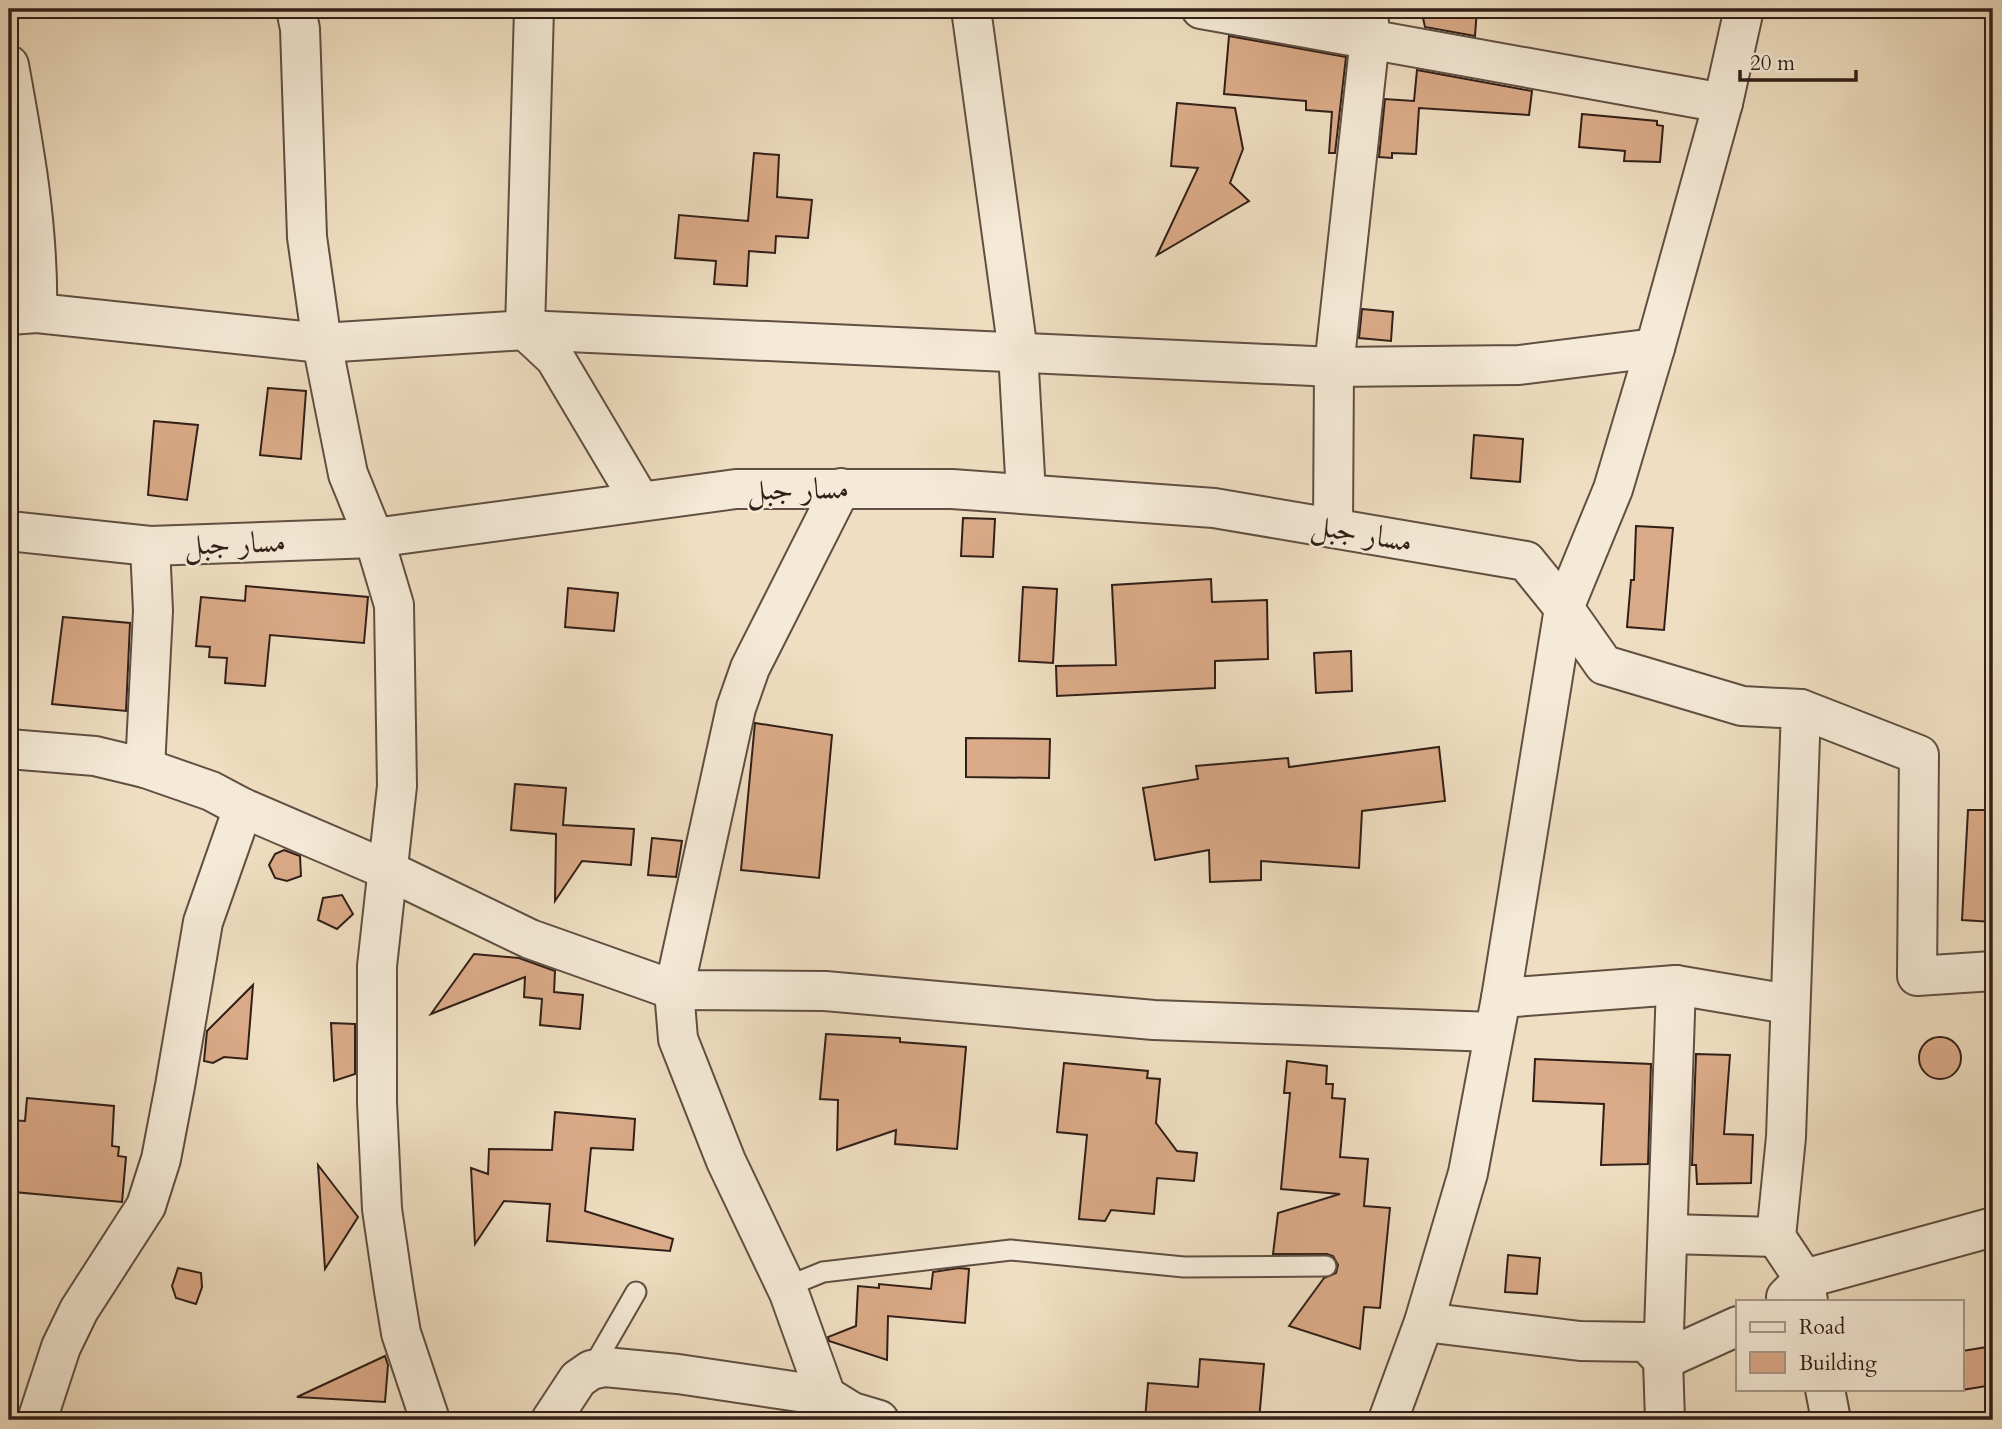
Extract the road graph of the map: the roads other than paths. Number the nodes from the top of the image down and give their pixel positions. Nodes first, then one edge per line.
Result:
1 (296, 9) edge
2 (534, 9) edge
3 (971, 9) edge
4 (1201, 9) edge
5 (1744, 9) edge
6 (1369, 23) edge
7 (9, 65) edge
8 (1723, 103) junction
9 (23, 314) edge
10 (525, 330) junction
11 (322, 343) junction
12 (1655, 348) junction
13 (1018, 352) junction
14 (1334, 367) junction
15 (841, 488) junction
16 (1026, 494) junction
17 (640, 501) junction
18 (9, 515) edge
19 (1333, 528) junction
20 (25, 533) edge
21 (374, 538) junction
22 (149, 546) junction
23 (1564, 608) junction
24 (1801, 709) junction
25 (9, 749) edge
26 (145, 768) junction
27 (243, 808) junction
28 (385, 869) junction
29 (1993, 971) edge
30 (1676, 985) junction
31 (674, 990) junction
32 (1788, 1004) junction
33 (1497, 1015) junction
34 (1993, 1227) edge
35 (1668, 1234) junction
36 (1776, 1237) junction
37 (1326, 1266) dead end
38 (786, 1287) junction
39 (636, 1292) dead end
40 (1798, 1294) edge
41 (1424, 1322) junction
42 (1736, 1327) edge
43 (1662, 1360) junction
44 (591, 1370) junction
45 (1825, 1390) edge
46 (852, 1412) edge
47 (37, 1420) edge
48 (430, 1420) edge
49 (551, 1420) edge
50 (1388, 1420) edge
51 (1665, 1420) edge
52 (1831, 1420) edge

1 - 11 street
2 - 10 street
3 - 13 street
4 - 6 street
5 - 8 street
6 - 8 street
6 - 14 street
7 - 9 street
8 - 12 street
9 - 11 street
10 - 11 street
10 - 13 street
10 - 17 street
11 - 21 street
12 - 14 street
12 - 23 street
13 - 14 street
13 - 16 street
14 - 19 street
15 - 16 street, مسار جبل
15 - 17 street, مسار جبل
15 - 31 street
16 - 19 street, مسار جبل
17 - 21 street, مسار جبل
18 - 20 street
19 - 23 street, مسار جبل
20 - 22 street, مسار جبل
21 - 22 street, مسار جبل
21 - 28 street
22 - 26 street
23 - 24 street, مسار جبل
23 - 33 street
24 - 29 street, مسار جبل
24 - 32 street
25 - 26 street
26 - 27 street
27 - 28 street
27 - 47 street
28 - 31 street
28 - 48 street
30 - 32 street
30 - 33 street
30 - 35 street
31 - 33 street
31 - 38 street
32 - 36 street
33 - 41 street
34 - 40 street
35 - 36 street
35 - 43 street
36 - 40 street
37 - 38 lane
38 - 46 street
39 - 44 lane
41 - 43 street
41 - 50 street
42 - 43 street
43 - 51 street
44 - 46 street
44 - 49 street
45 - 52 street

